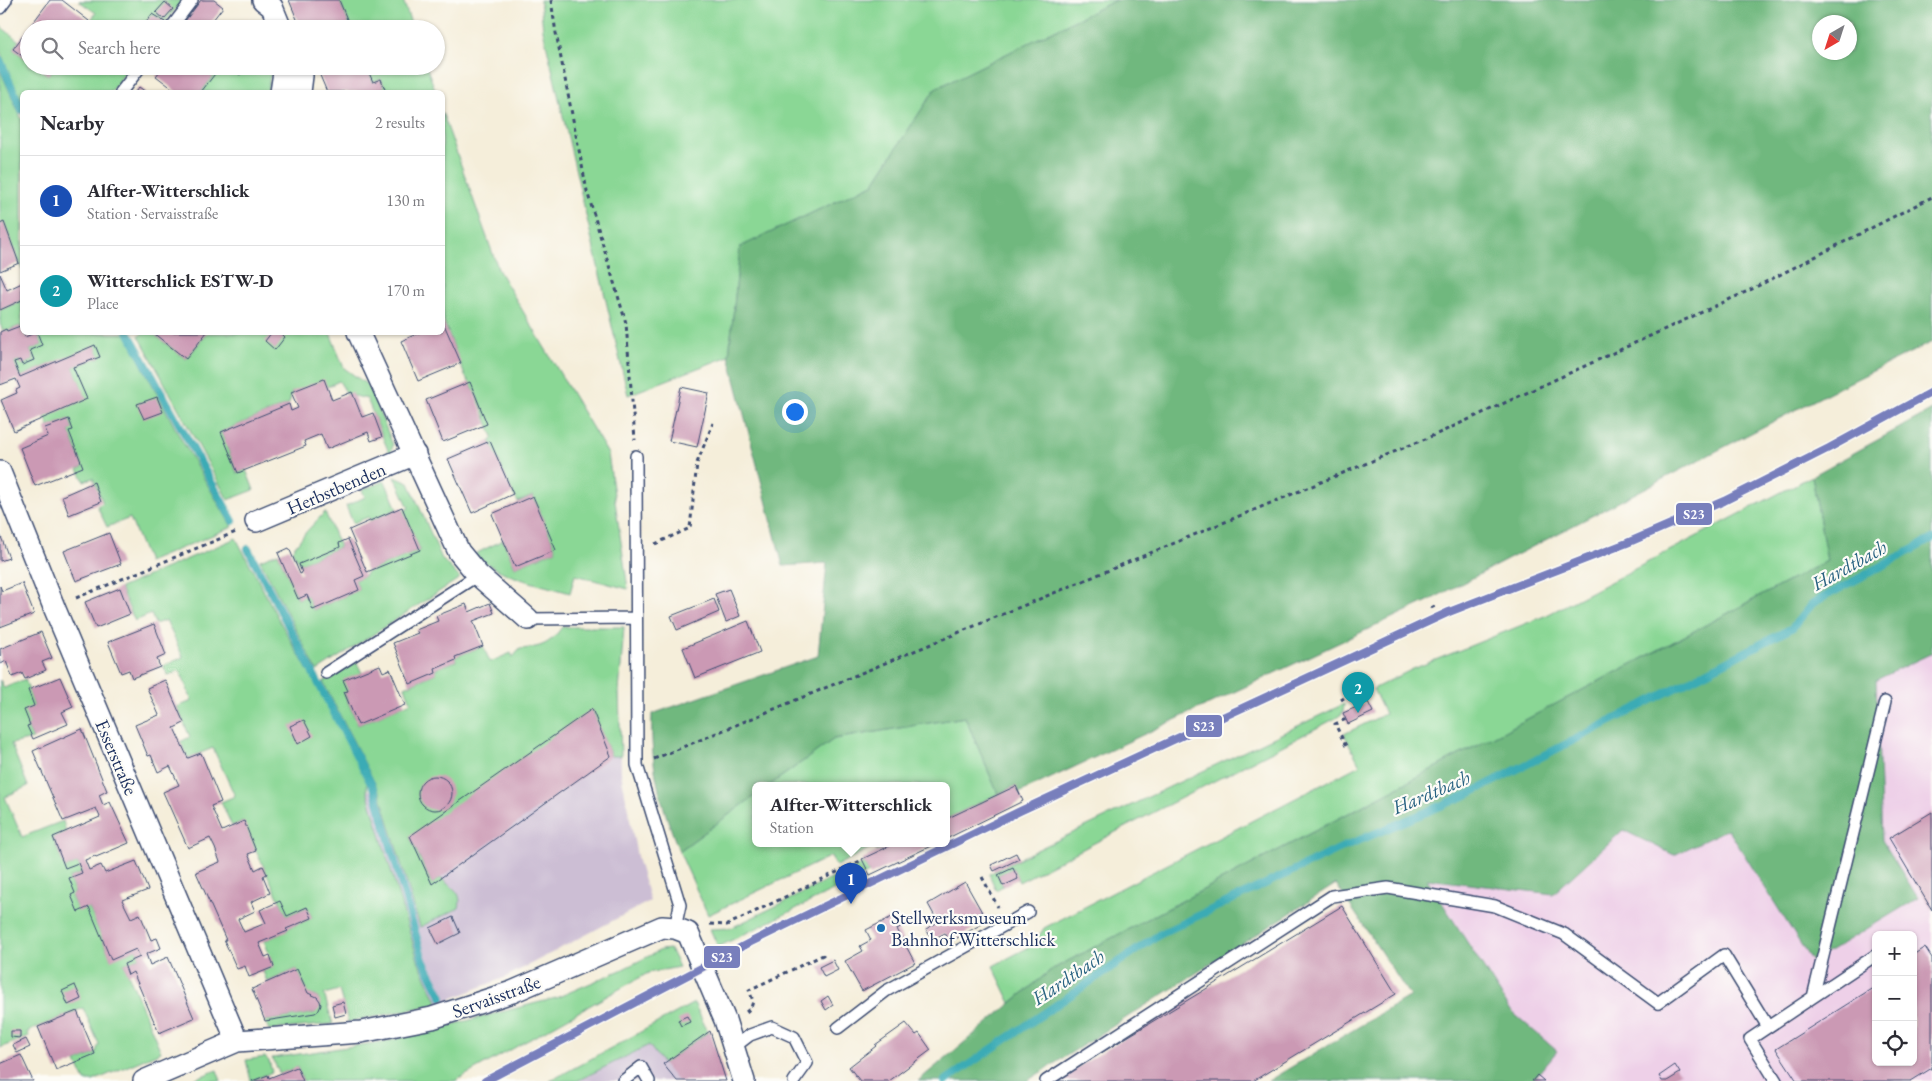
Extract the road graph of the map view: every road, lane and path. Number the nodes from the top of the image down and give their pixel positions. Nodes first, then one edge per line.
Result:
1 (6, 0) edge
2 (192, 0) edge
3 (551, 0) edge
4 (268, 2) edge
5 (0, 8) edge
6 (177, 20) edge
7 (277, 20) edge
8 (134, 75) edge
9 (284, 75) edge
10 (302, 75) edge
11 (123, 90) edge
12 (281, 90) edge
13 (300, 90) edge
14 (1932, 197) edge
15 (359, 335) edge
16 (713, 423) dead end
17 (415, 454) junction
18 (636, 456) joint
19 (0, 472) edge
20 (256, 521) joint
21 (636, 553) junction
22 (478, 575) junction
23 (1435, 606) dead end
24 (54, 607) junction
25 (1431, 608) dead end
26 (636, 618) junction
27 (528, 620) joint
28 (326, 673) dead end
29 (1885, 702) dead end
30 (1346, 718) dead end
31 (1346, 746) dead end
32 (637, 766) junction
33 (862, 860) dead end
34 (982, 877) dead end
35 (993, 897) dead end
36 (1028, 912) dead end
37 (705, 924) dead end
38 (675, 928) junction
39 (822, 951) dead end
40 (1872, 958) edge
41 (1813, 997) junction
42 (751, 1008) dead end
43 (1768, 1027) junction
44 (838, 1028) dead end
45 (236, 1041) junction
46 (733, 1048) junction
47 (144, 1081) edge
48 (622, 1081) edge
49 (649, 1081) edge
50 (744, 1081) edge
51 (794, 1081) edge
52 (1046, 1081) edge
53 (1776, 1081) edge

1 - 5 lane
2 - 6 lane
3 - 18 path
4 - 7 street
8 - 11 lane
9 - 12 street
10 - 13 street
14 - 32 path
15 - 17 street
16 - 21 path
17 - 20 street, Herbstbenden
17 - 22 street
18 - 21 lane
19 - 24 street, Esserstraße
20 - 24 path
21 - 26 lane
22 - 27 street
22 - 28 lane
23 - 25 path
24 - 45 street, Esserstraße
26 - 27 lane
26 - 32 lane
29 - 41 lane
30 - 31 path
32 - 38 lane
33 - 37 path
34 - 35 path
36 - 44 lane
38 - 45 street, Servaisstraße
38 - 46 street
39 - 42 path
40 - 41 lane
41 - 43 lane
43 - 52 lane
43 - 53 lane
45 - 47 street, Servaisstraße
46 - 50 street
46 - 51 lane
48 - 49 lane

